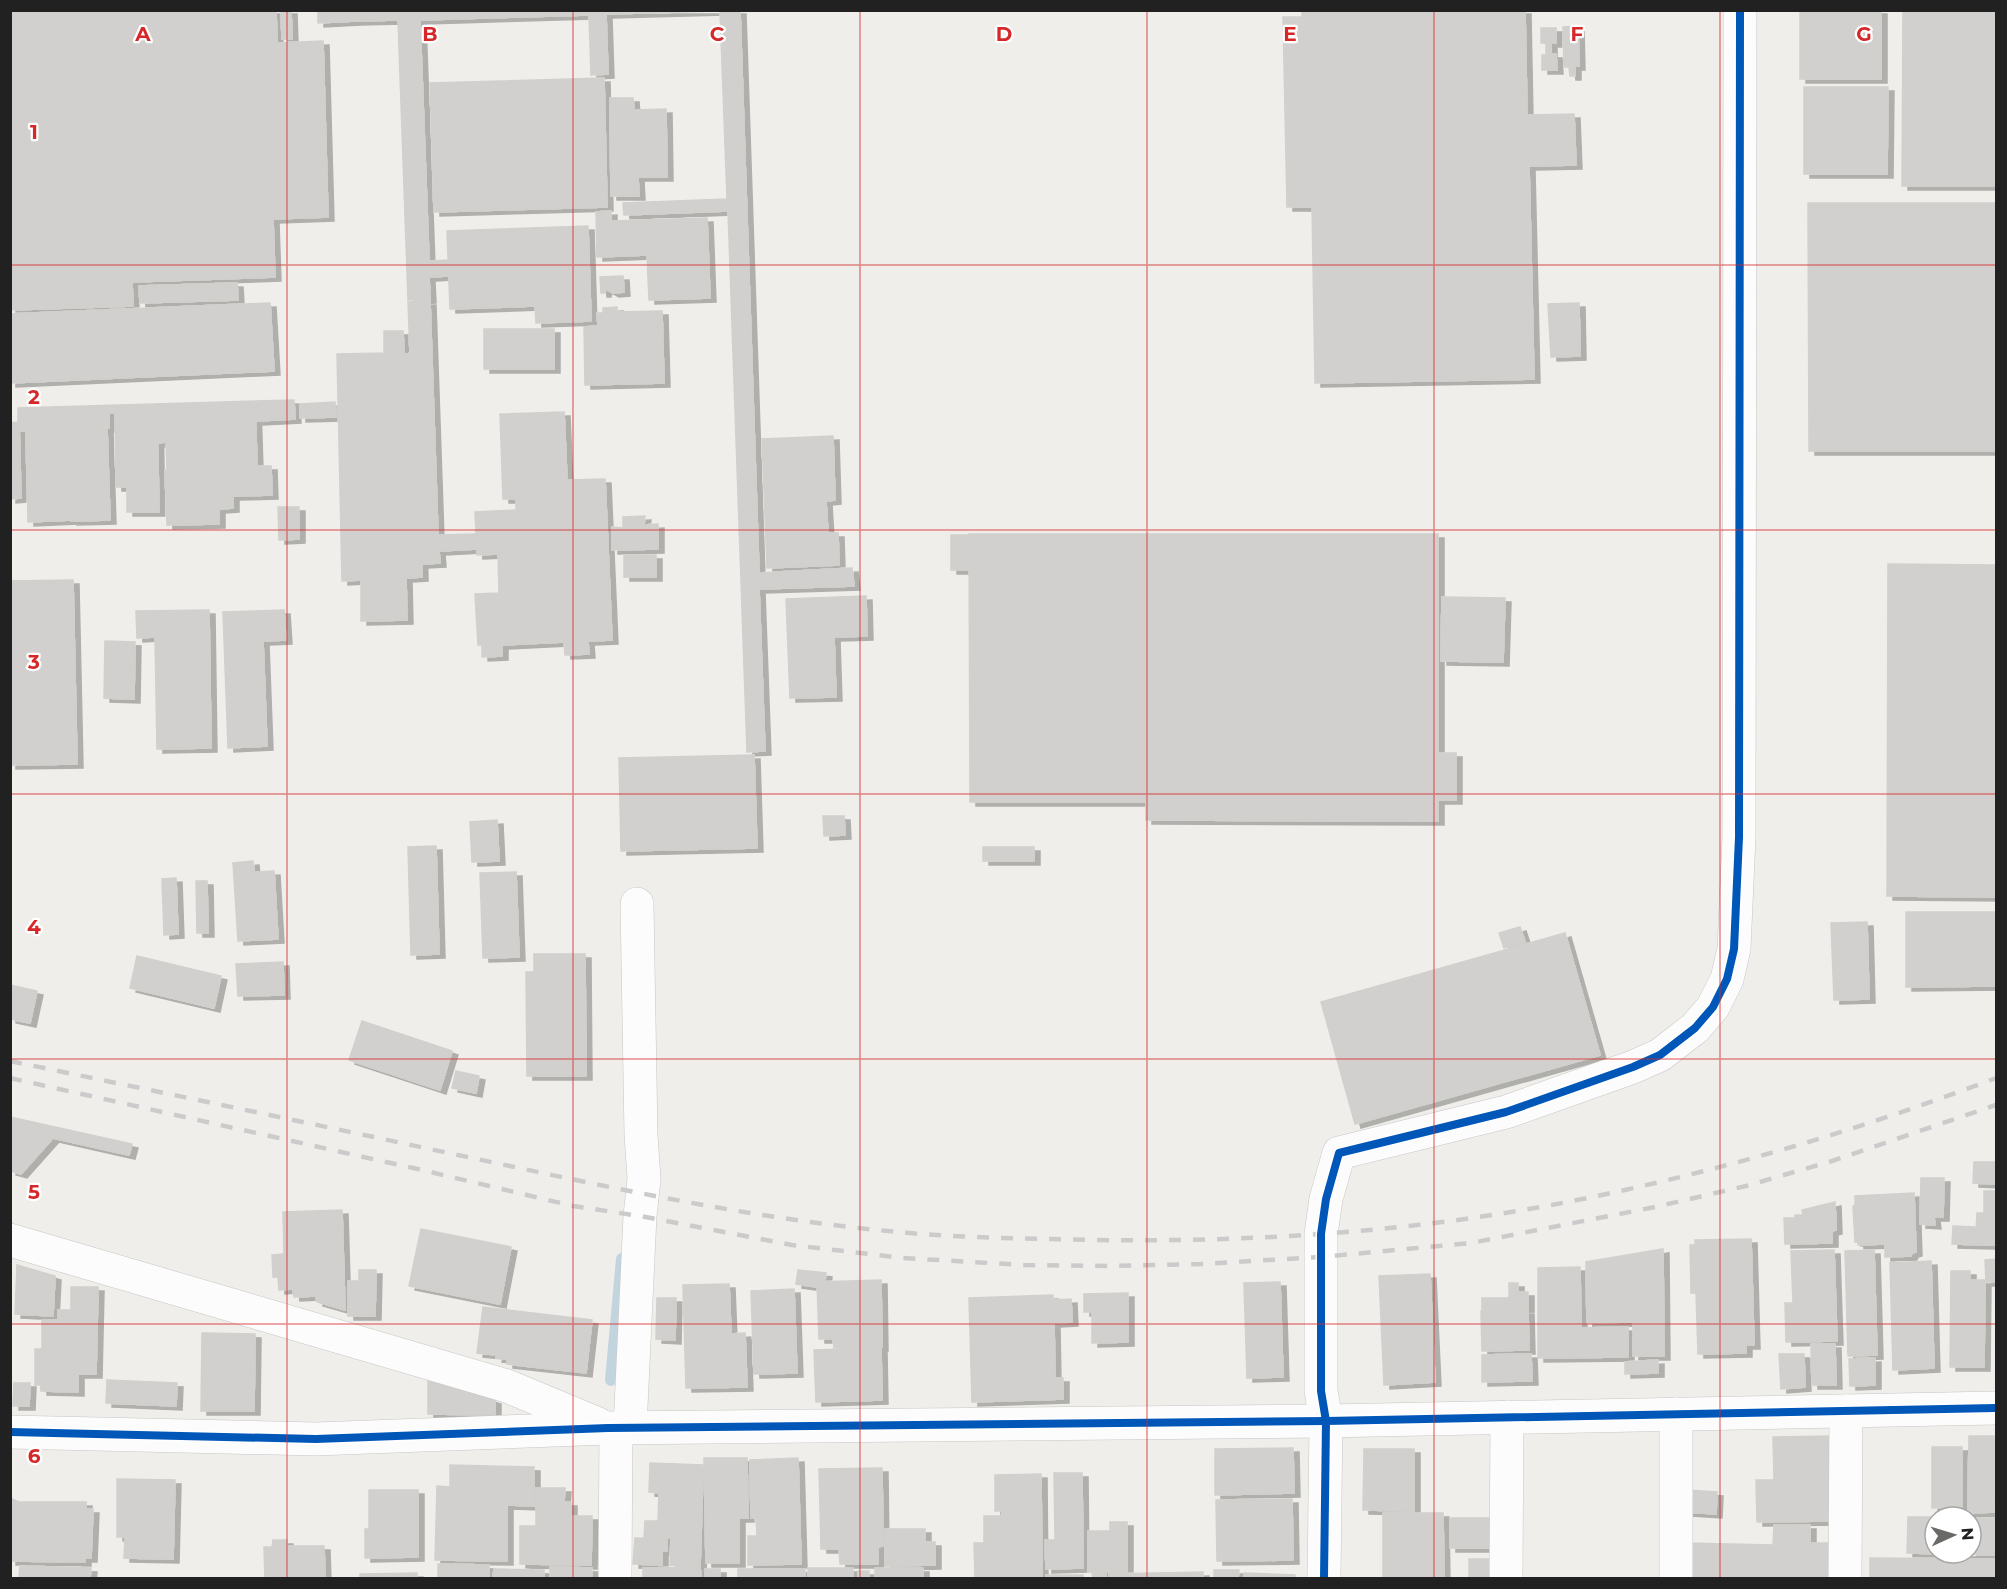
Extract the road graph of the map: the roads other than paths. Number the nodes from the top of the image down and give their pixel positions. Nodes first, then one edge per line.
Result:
1 (1740, 10) edge
2 (637, 904) dead end
3 (10, 1240) edge
4 (1996, 1408) edge
5 (1846, 1411) junction
6 (1676, 1414) junction
7 (1507, 1417) junction
8 (1326, 1421) junction
9 (618, 1428) junction
10 (10, 1432) edge
11 (615, 1578) edge
12 (1324, 1578) edge
13 (1506, 1578) edge
14 (1676, 1578) edge
15 (1845, 1578) edge

1 - 8 street
2 - 9 street
3 - 9 street
4 - 5 street
5 - 6 street
5 - 15 street
6 - 7 street
6 - 14 street
7 - 8 street
7 - 13 street
8 - 9 street
8 - 12 street
9 - 10 street
9 - 11 street

